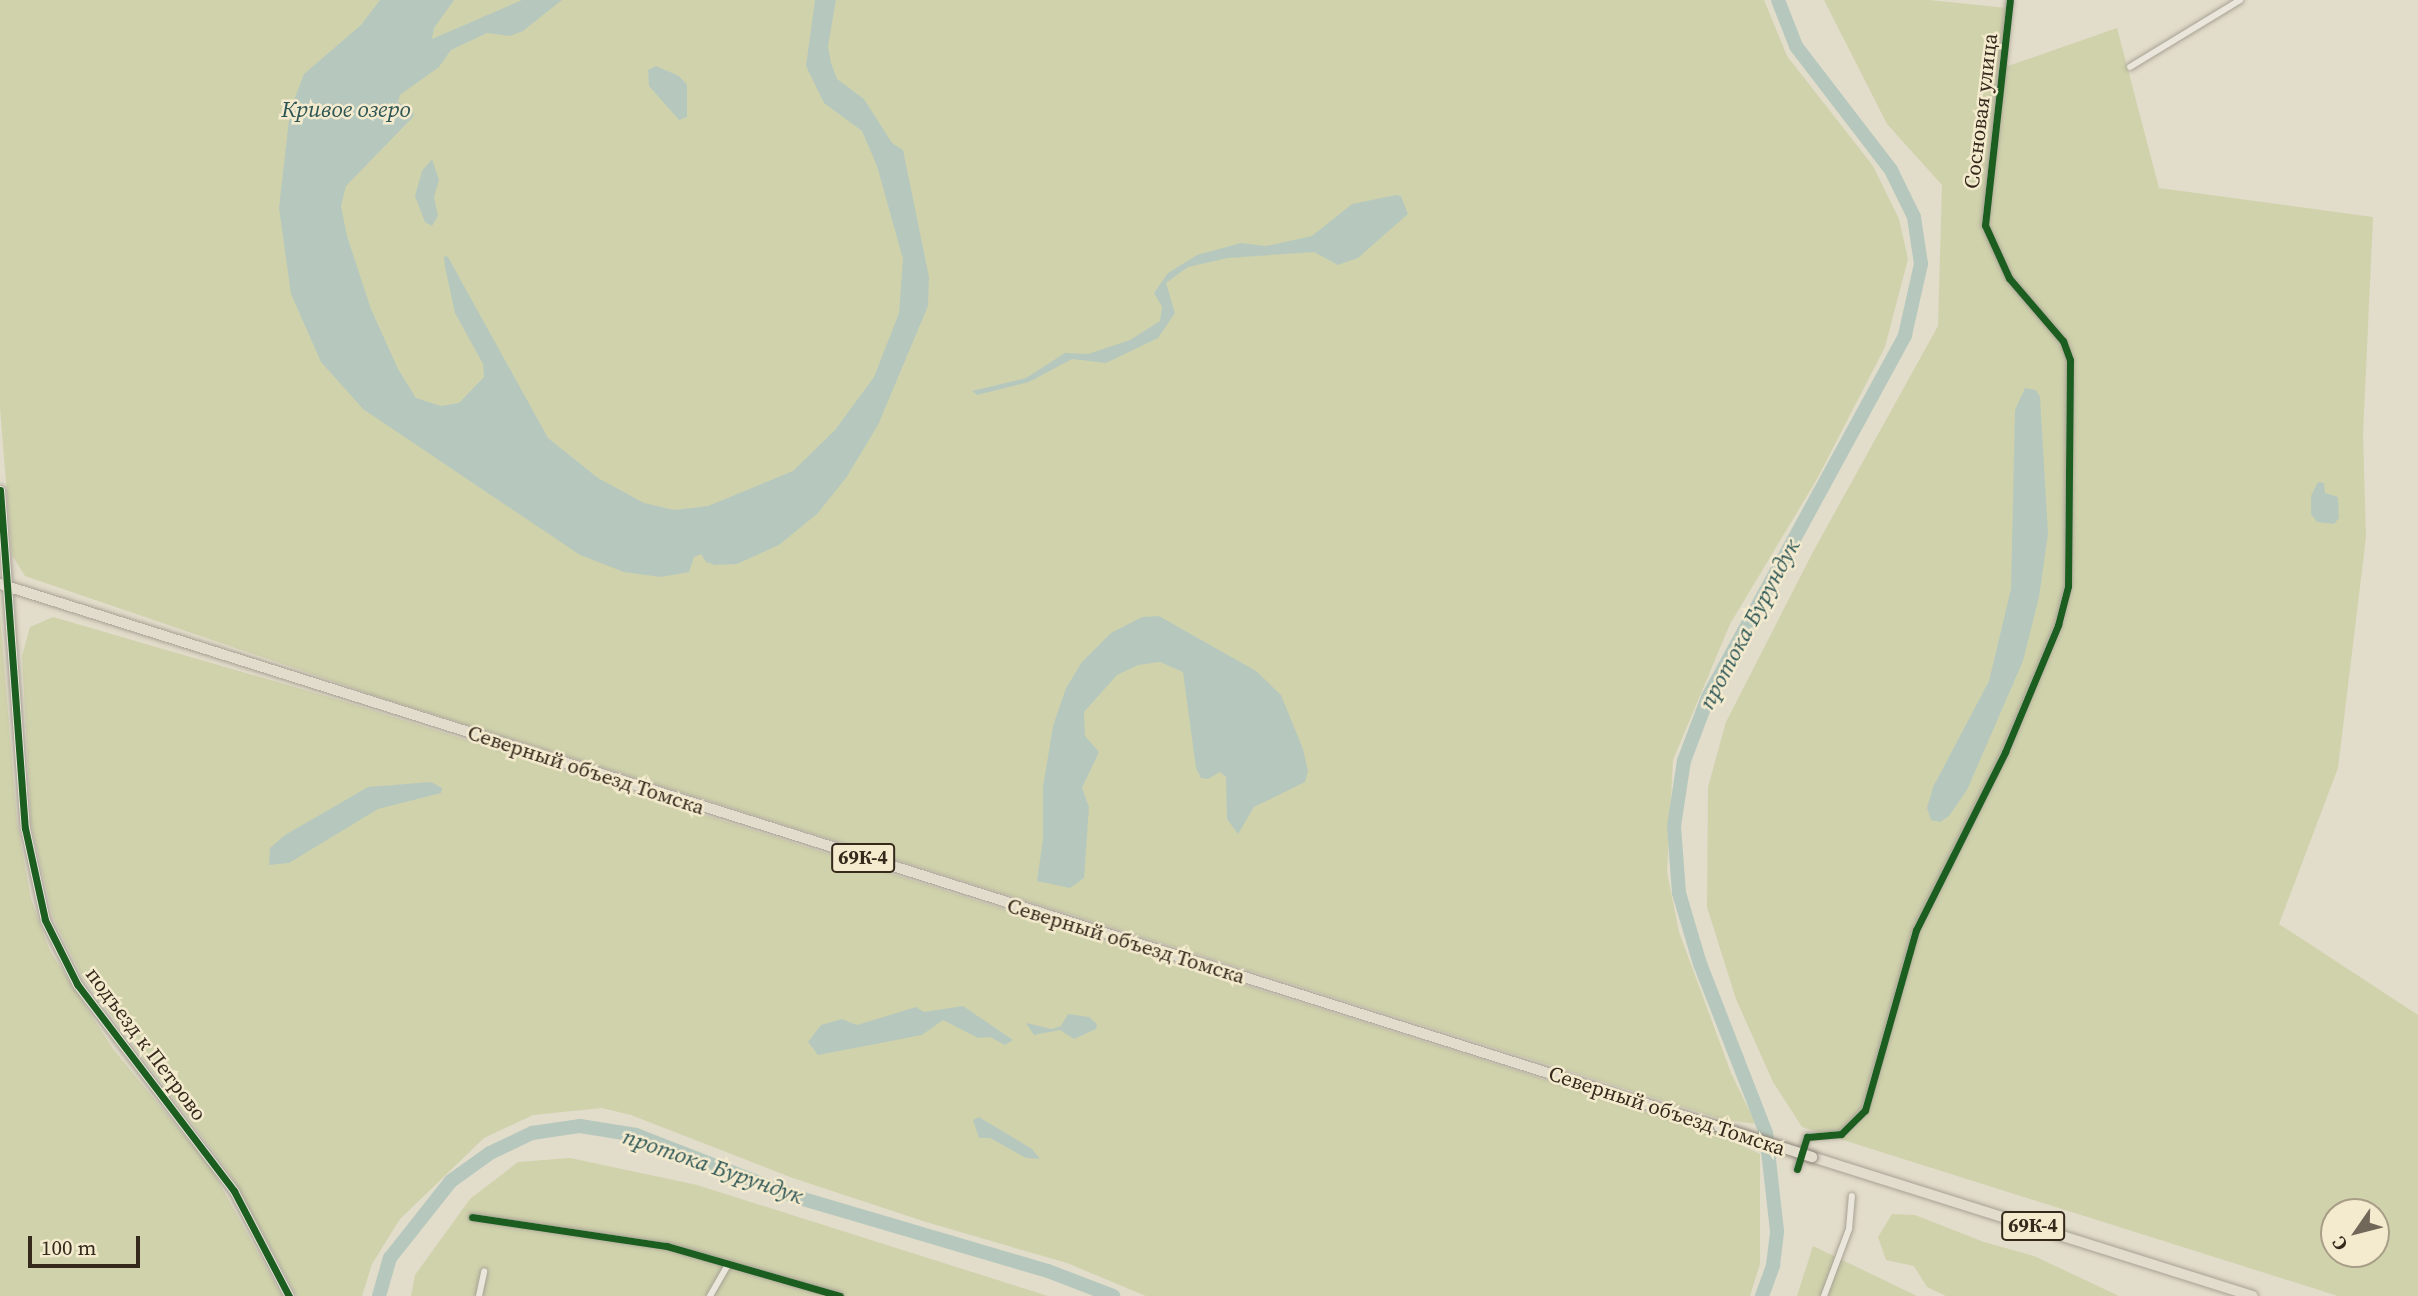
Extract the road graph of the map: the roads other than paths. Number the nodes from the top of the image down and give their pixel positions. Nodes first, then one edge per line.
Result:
1 (2011, 0) edge
2 (2240, 0) edge
3 (2130, 67) dead end
4 (0, 490) edge
5 (4, 585) edge
6 (1797, 1169) dead end
7 (1852, 1196) dead end
8 (472, 1217) dead end
9 (728, 1265) junction
10 (484, 1272) dead end
11 (289, 1296) edge
12 (479, 1296) edge
13 (710, 1296) edge
14 (840, 1296) edge
15 (1824, 1296) edge
16 (2253, 1296) edge

1 - 6 street, Сосновая улица
2 - 3 street
4 - 5 street, подъезд к Петрово
5 - 11 street, подъезд к Петрово
5 - 16 main road, Северный объезд Томска / 69К-4, bridge
7 - 15 street
8 - 9 street
9 - 13 street
9 - 14 street
10 - 12 street

